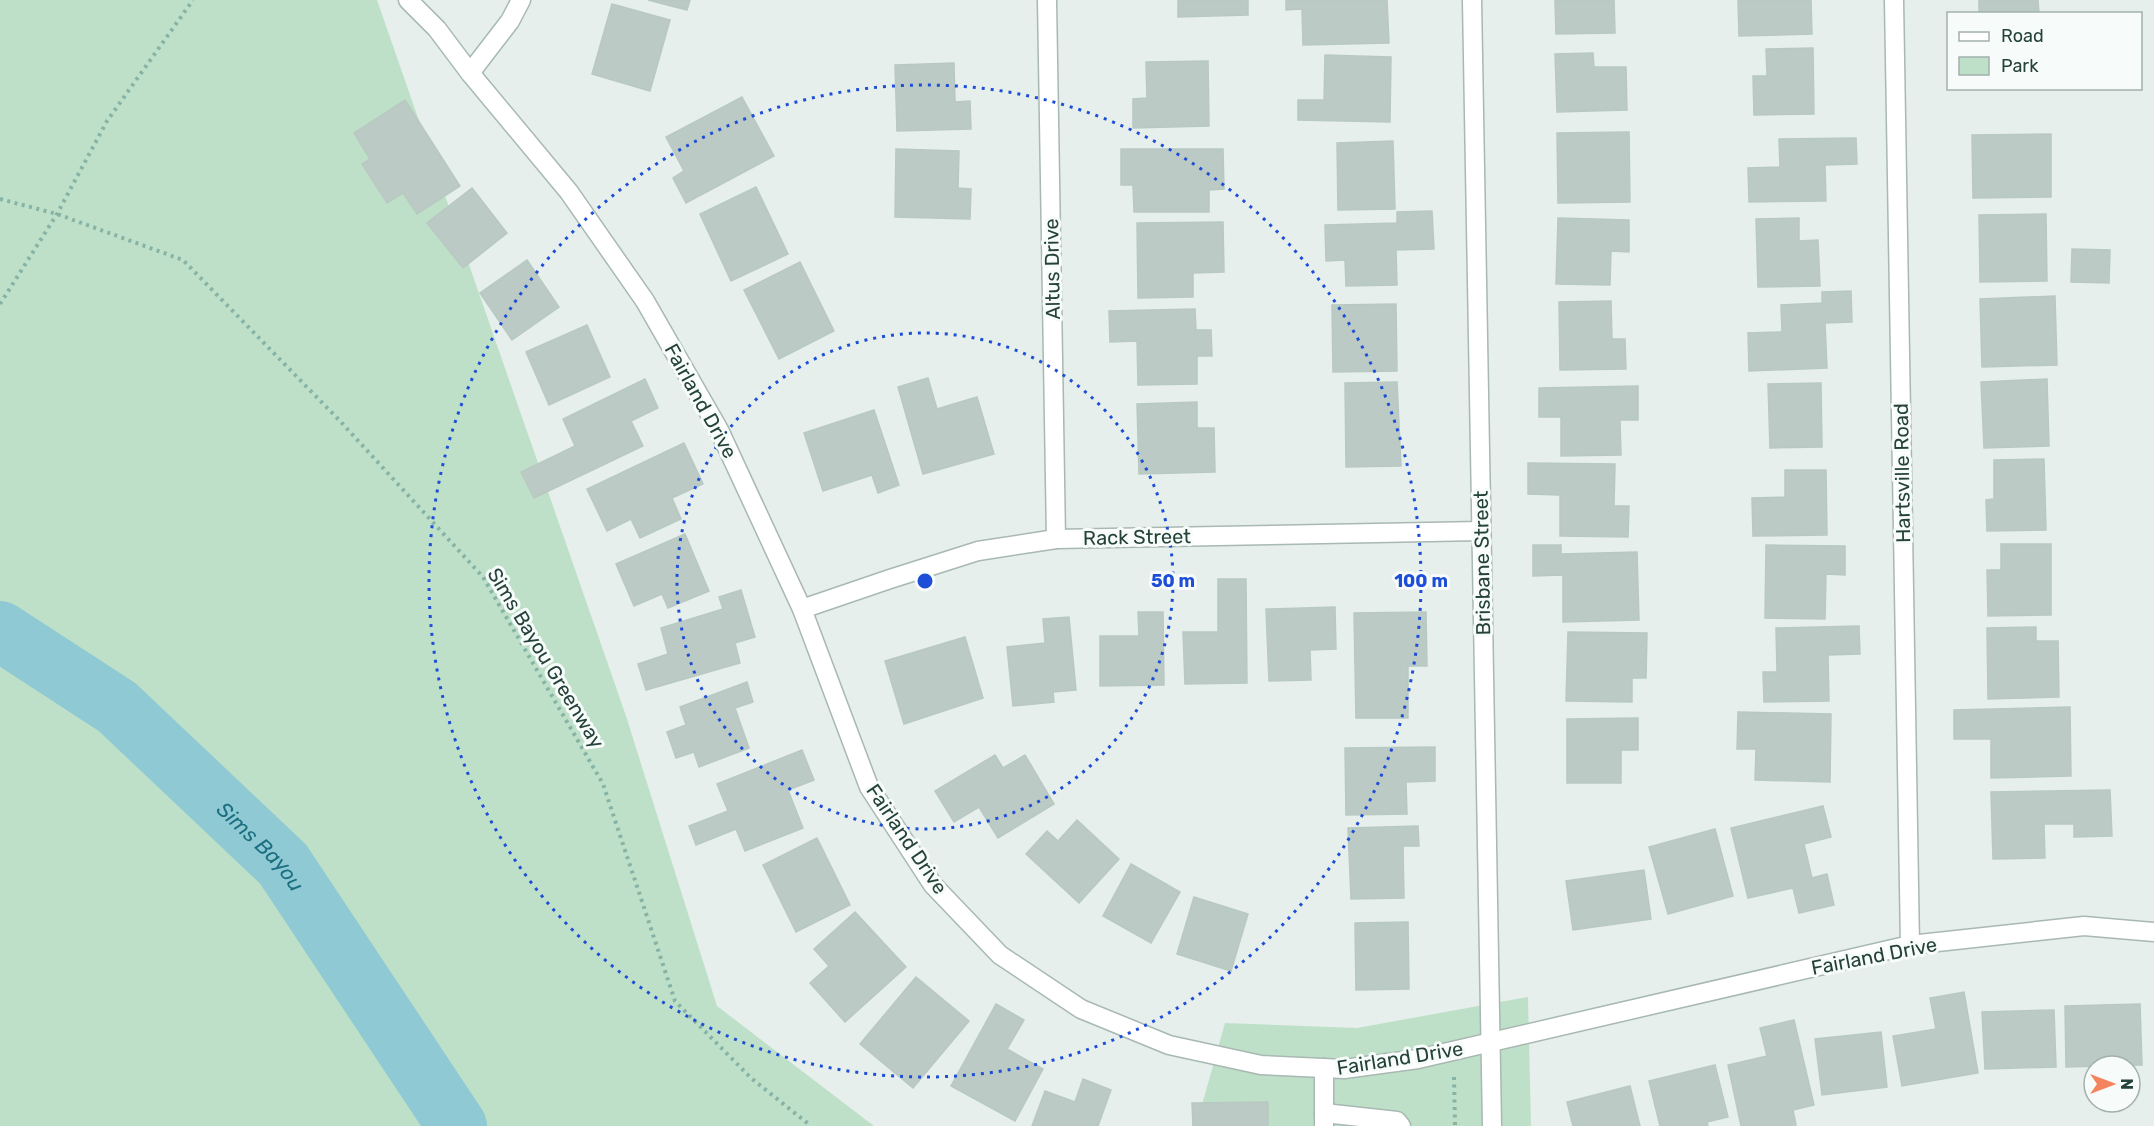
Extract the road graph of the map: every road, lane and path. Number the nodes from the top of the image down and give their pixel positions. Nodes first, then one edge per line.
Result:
1 (194, 0) edge
2 (408, 0) edge
3 (521, 0) edge
4 (1047, 0) edge
5 (1472, 0) edge
6 (1894, 0) edge
7 (470, 73) junction
8 (0, 199) edge
9 (57, 214) junction
10 (0, 304) edge
11 (1481, 531) junction
12 (1056, 539) junction
13 (802, 609) junction
14 (2154, 932) edge
15 (1910, 945) junction
16 (1490, 1042) junction
17 (1324, 1068) junction
18 (1454, 1076) dead end
19 (1324, 1120) edge
20 (811, 1126) edge
21 (1401, 1126) edge
22 (1455, 1126) edge
23 (1492, 1126) edge

1 - 9 path
2 - 7 street, Fairland Drive
3 - 7 street
4 - 12 street, Altus Drive
5 - 11 street, Brisbane Street
6 - 15 street, Hartsville Road
7 - 13 street, Fairland Drive
8 - 9 path, Sims Bayou Greenway
9 - 10 path
9 - 20 path, Sims Bayou Greenway
11 - 12 street, Rack Street
11 - 16 street, Brisbane Street
12 - 13 street, Rack Street
13 - 17 street, Fairland Drive
14 - 15 street, Fairland Drive
15 - 16 street, Fairland Drive
16 - 17 street, Fairland Drive
16 - 23 street, Brisbane Street
17 - 19 street
18 - 22 path
19 - 21 street

